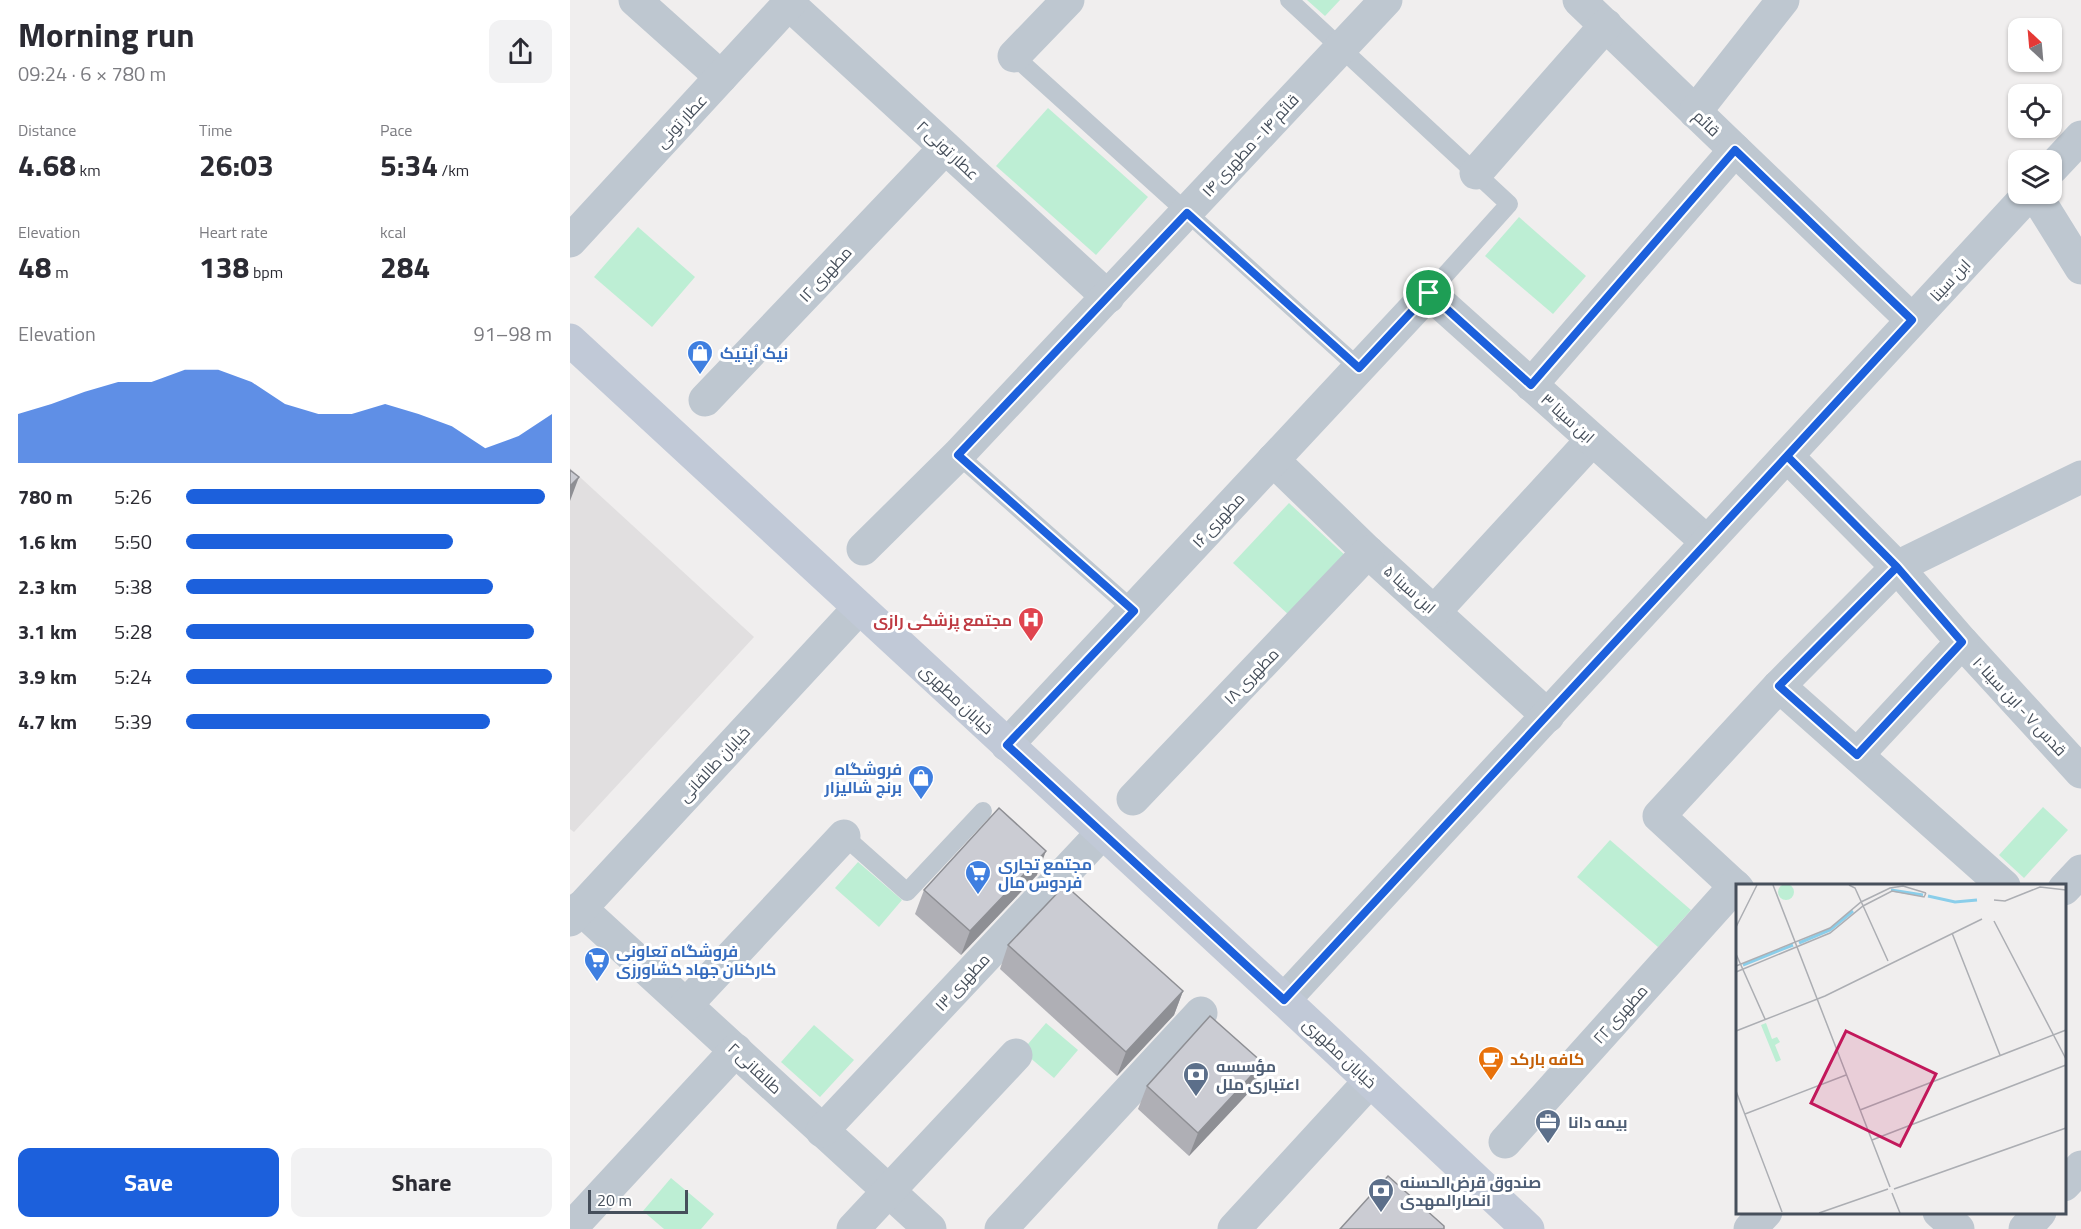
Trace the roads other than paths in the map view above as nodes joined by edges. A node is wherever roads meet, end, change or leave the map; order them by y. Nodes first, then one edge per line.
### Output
1 (635, 0) edge
2 (1068, 0) edge
3 (1288, 0) edge
4 (1386, 0) edge
5 (1579, 0) edge
6 (1783, 0) edge
7 (790, 2) edge
8 (1606, 25) junction
9 (1341, 48) junction
10 (1014, 56) joint
11 (721, 77) junction
12 (1695, 112) junction
13 (2081, 137) edge
14 (945, 147) junction
15 (1735, 150) junction
16 (2062, 157) edge
17 (1476, 173) junction
18 (2020, 204) edge
19 (2041, 204) edge
20 (1187, 213) junction
21 (570, 241) edge
22 (2081, 268) edge
23 (1429, 293) junction
24 (1108, 297) junction
25 (1912, 320) junction
26 (570, 340) edge
27 (1359, 368) junction
28 (1531, 385) junction
29 (705, 400) dead end
30 (1593, 440) junction
31 (958, 455) junction
32 (1787, 456) junction
33 (1273, 460) junction
34 (2081, 477) edge
35 (1707, 542) junction
36 (863, 549) dead end
37 (1368, 552) junction
38 (1897, 567) junction
39 (859, 608) junction
40 (1134, 611) junction
41 (1435, 611) junction
42 (1962, 642) junction
43 (1779, 686) junction
44 (1548, 716) junction
45 (1007, 745) junction
46 (1857, 755) junction
47 (2081, 772) edge
48 (1133, 799) dead end
49 (982, 811) dead end
50 (1102, 833) junction
51 (844, 836) joint
52 (2003, 884) edge
53 (1736, 887) edge
54 (575, 914) edge
55 (1284, 1000) junction
56 (686, 1005) junction
57 (1202, 1013) dead end
58 (736, 1050) junction
59 (1016, 1055) dead end
60 (1370, 1081) junction
61 (822, 1131) junction
62 (1505, 1142) dead end
63 (2081, 1167) edge
64 (2066, 1183) edge
65 (889, 1191) junction
66 (1764, 1214) edge
67 (1941, 1214) edge
68 (2038, 1214) edge
69 (1513, 1224) edge
70 (570, 1229) edge
71 (853, 1229) edge
72 (930, 1229) edge
73 (1000, 1229) edge
74 (1234, 1229) edge
75 (1750, 1229) edge
76 (1958, 1229) edge
77 (2025, 1229) edge

1 - 11 street
2 - 10 street
3 - 9 lane
4 - 9 street, قائم ۱۴ - مطهری ۱۴
5 - 8 street, قائم
6 - 12 street
7 - 11 street, عطار تونی
7 - 14 street, عطار تونی ۲
8 - 12 street, قائم
8 - 17 street
9 - 17 lane
9 - 20 street, قائم ۱۴ - مطهری ۱۴
10 - 20 lane
11 - 21 street, عطار تونی
12 - 15 street, قائم
13 - 16 street
14 - 24 street, عطار تونی ۲
14 - 29 street, مطهری ۱۲
15 - 25 street, قائم
15 - 28 street
17 - 23 lane
18 - 25 street, ابن سینا
19 - 22 street
20 - 24 street, قائم ۱۴ - مطهری ۱۴
20 - 27 lane
23 - 27 street, مطهری ۱۶
23 - 28 street, ابن سینا ۳
24 - 31 street, قائم ۱۴ - مطهری ۱۴
25 - 32 street, ابن سینا
26 - 39 main road, خیابان مطهری
27 - 33 street, مطهری ۱۶
28 - 30 street, ابن سینا ۳
30 - 35 street, ابن سینا ۳
30 - 41 street
31 - 36 street, قائم ۱۴ - مطهری ۱۴
31 - 40 lane
32 - 35 street, ابن سینا
32 - 38 street, قدس ۷ - ابن سینا ۱۰
33 - 37 street, ابن سینا ۵
33 - 40 street, مطهری ۱۶
34 - 38 street
35 - 44 street, ابن سینا
37 - 41 street, ابن سینا ۵
37 - 48 street, مطهری ۱۸
38 - 42 street, قدس ۷ - ابن سینا ۱۰
38 - 43 street
39 - 45 main road, خیابان مطهری
39 - 54 street, خیابان طالقانی
40 - 45 street, مطهری ۱۶
41 - 44 street, ابن سینا ۵
42 - 46 street
42 - 47 street, قدس ۷ - ابن سینا ۱۰
43 - 46 street
43 - 53 street
44 - 55 street, ابن سینا
45 - 50 main road, خیابان مطهری
46 - 52 street
49 - 51 lane
50 - 55 main road, خیابان مطهری
50 - 61 street, مطهری ۱۳
51 - 56 street
53 - 62 street, مطهری ۲۲
54 - 56 street, طالقانی ۲
55 - 60 main road, خیابان مطهری
56 - 58 street, طالقانی ۲
57 - 73 street
58 - 61 street, طالقانی ۲
58 - 70 street
59 - 65 street
60 - 69 main road, خیابان مطهری
60 - 74 street
61 - 65 street, طالقانی ۲
63 - 64 street
65 - 71 street
65 - 72 street, طالقانی ۲
66 - 75 street
67 - 76 street
68 - 77 street

